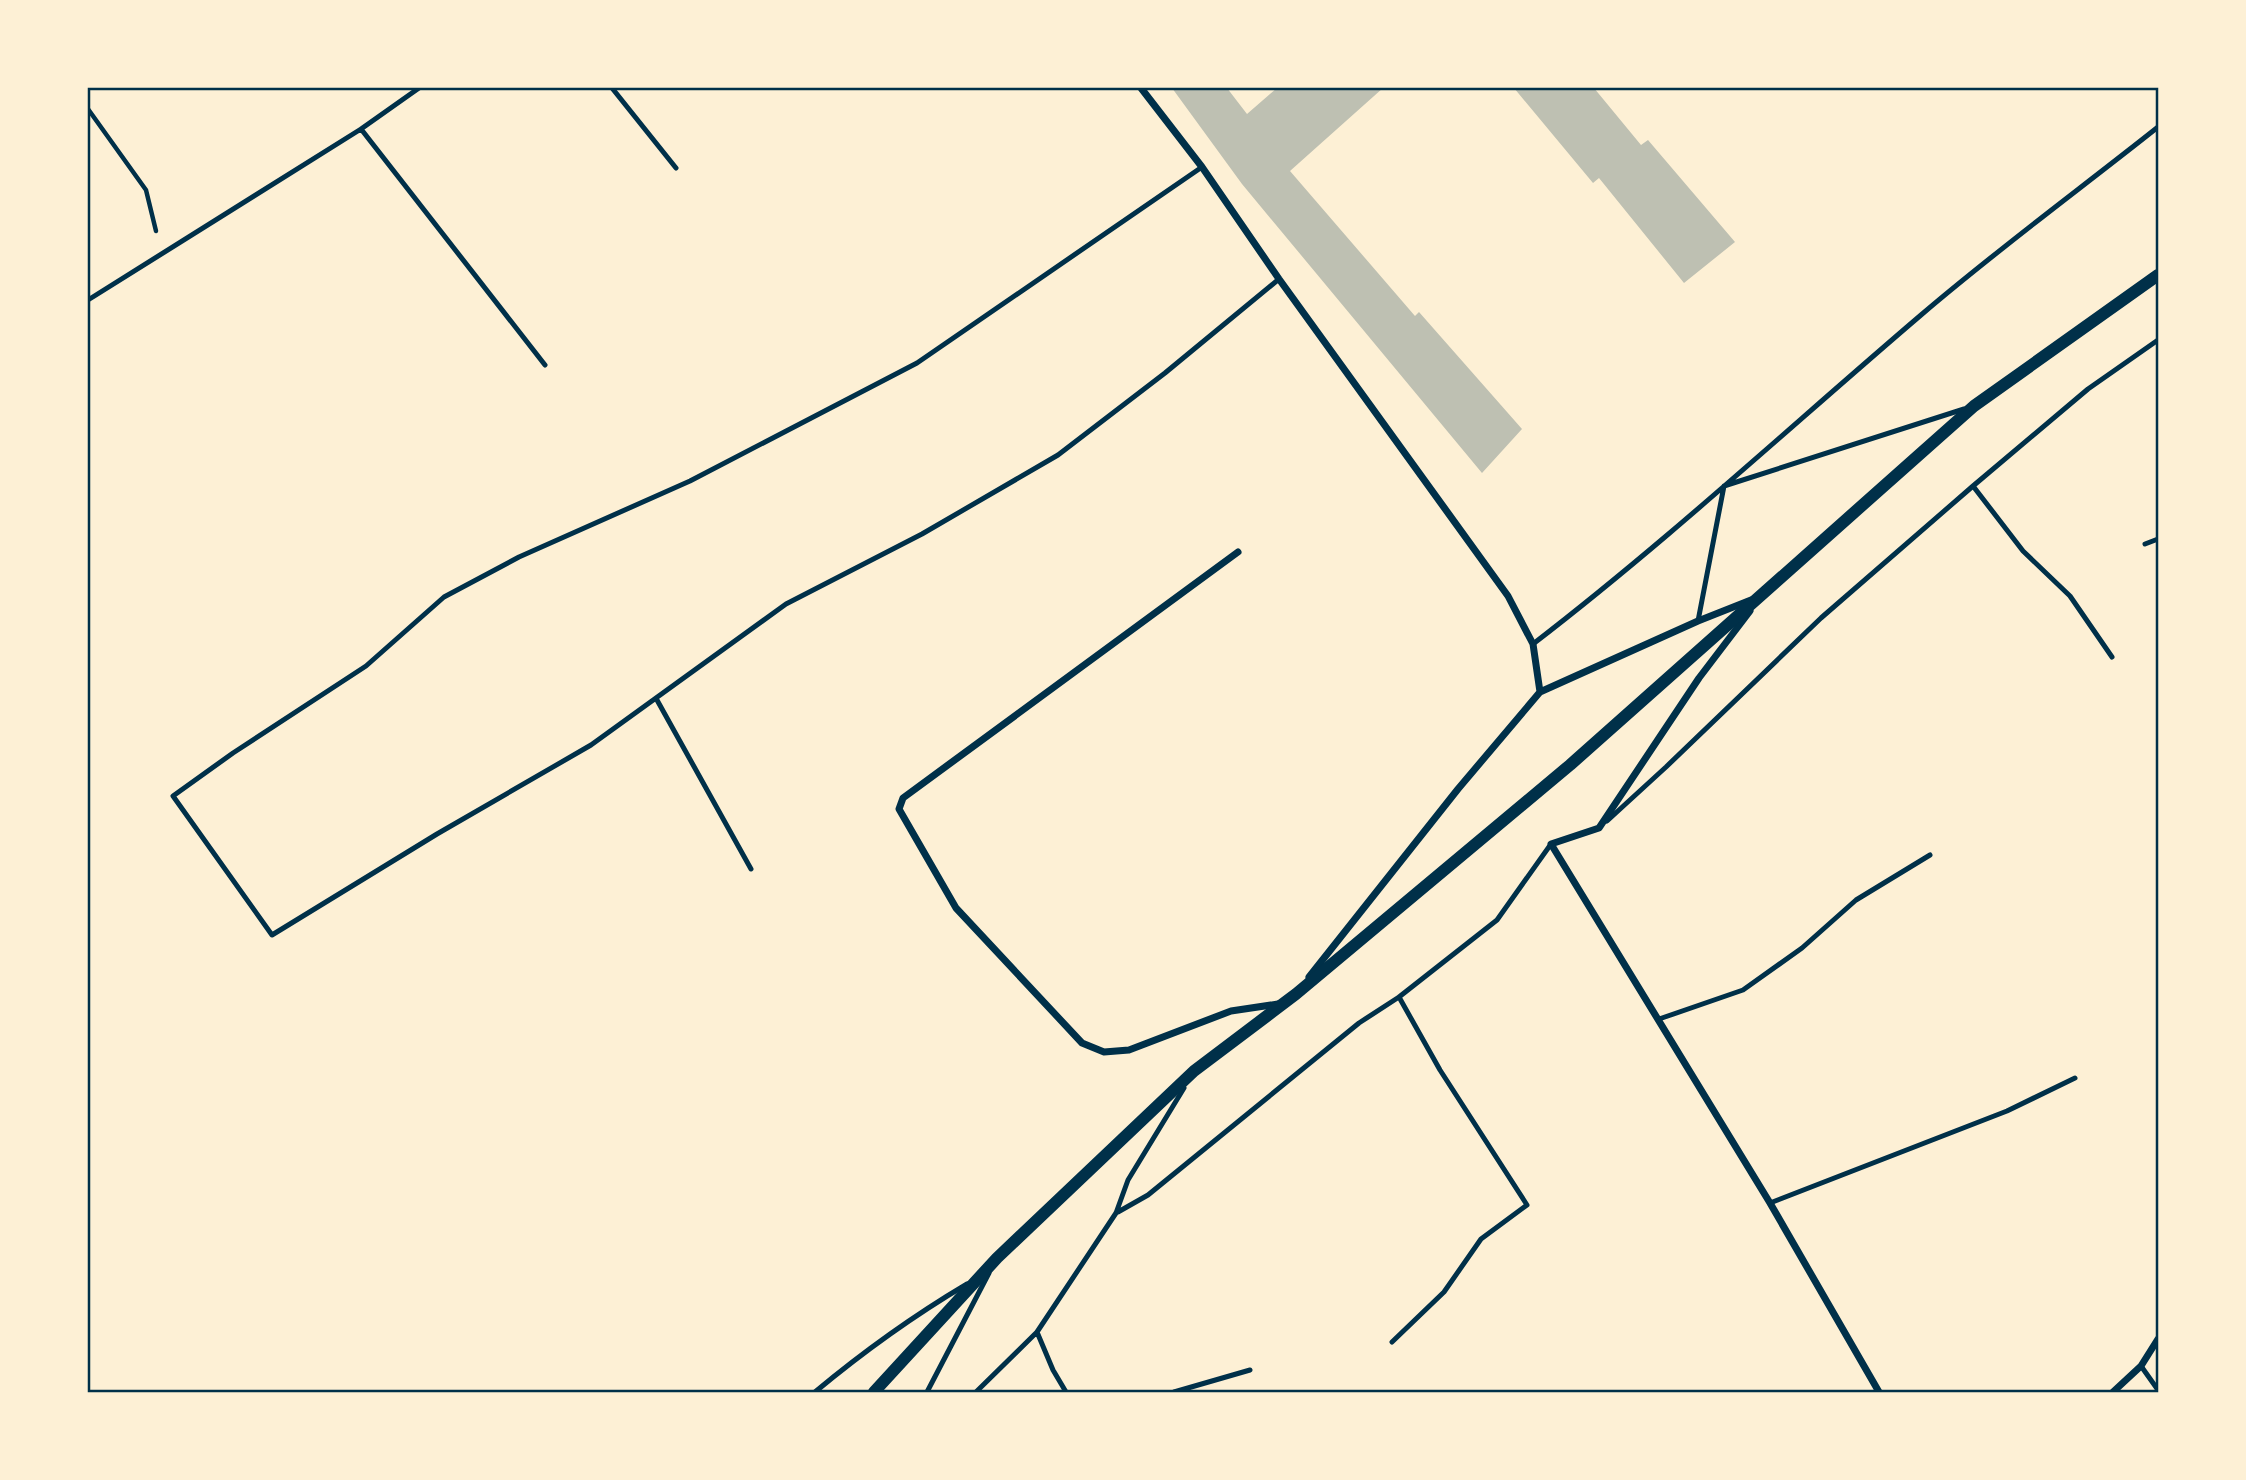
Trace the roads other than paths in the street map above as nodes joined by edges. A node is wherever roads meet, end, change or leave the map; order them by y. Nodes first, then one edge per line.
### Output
1 (418, 88) edge
2 (612, 88) edge
3 (1141, 88) edge
4 (2158, 127) edge
5 (361, 129) junction
6 (1202, 167) junction
7 (676, 168) dead end
8 (2158, 275) edge
9 (1279, 279) junction
10 (88, 300) edge
11 (2158, 340) edge
12 (545, 365) dead end
13 (1974, 406) junction
14 (1724, 486) junction
15 (1973, 486) junction
16 (2158, 539) edge
17 (2145, 544) dead end
18 (1238, 552) dead end
19 (1761, 596) junction
20 (1698, 621) junction
21 (1533, 644) junction
22 (2112, 657) dead end
23 (1540, 692) junction
24 (657, 700) junction
25 (1599, 828) junction
26 (1551, 844) junction
27 (1930, 855) dead end
28 (751, 869) dead end
29 (1296, 994) junction
30 (1399, 998) junction
31 (1282, 1003) junction
32 (1659, 1019) junction
33 (1194, 1071) junction
34 (2075, 1078) dead end
35 (1770, 1203) junction
36 (1116, 1213) junction
37 (997, 1258) junction
38 (979, 1277) junction
39 (1037, 1332) junction
40 (2158, 1339) edge
41 (1392, 1342) dead end
42 (2141, 1366) junction
43 (1250, 1370) dead end
44 (2158, 1390) edge
45 (815, 1392) edge
46 (874, 1392) edge
47 (927, 1392) edge
48 (976, 1392) edge
49 (1066, 1392) edge
50 (1174, 1392) edge
51 (1879, 1392) edge
52 (2113, 1392) edge

1 - 5 lane
2 - 7 lane
3 - 6 street
4 - 14 lane
5 - 10 lane
5 - 12 lane
6 - 9 street
6 - 24 lane
8 - 13 street
9 - 21 street
9 - 24 lane
11 - 15 lane
13 - 14 lane
13 - 19 street
14 - 20 lane
14 - 21 lane
15 - 22 lane
15 - 25 lane
16 - 17 lane
18 - 31 street
19 - 20 street
19 - 25 street
19 - 29 street
20 - 23 street
21 - 23 street
23 - 29 street
24 - 28 lane
25 - 26 street
26 - 30 lane
26 - 32 street
27 - 32 lane
29 - 31 street
30 - 36 lane
30 - 41 lane
31 - 33 street
32 - 35 street
33 - 36 lane
33 - 37 street
34 - 35 lane
35 - 51 street
36 - 39 lane
37 - 38 street
37 - 47 lane
38 - 45 lane
38 - 46 street
39 - 48 lane
39 - 49 lane
40 - 42 street
42 - 44 lane
42 - 52 street
43 - 50 lane

